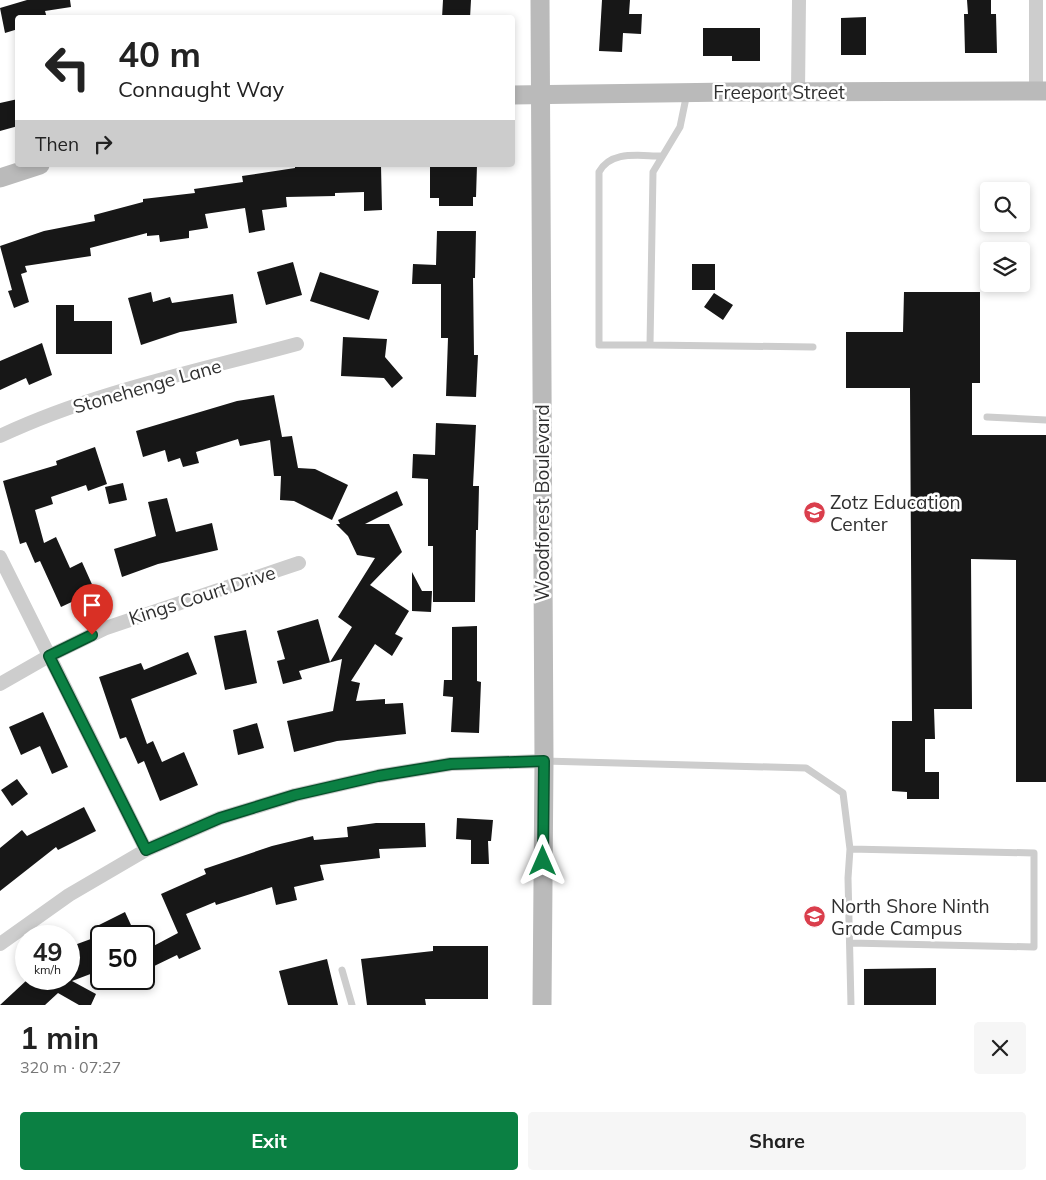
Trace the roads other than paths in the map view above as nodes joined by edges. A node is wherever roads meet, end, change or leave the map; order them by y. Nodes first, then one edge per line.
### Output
1 (540, 0) edge
2 (799, 0) edge
3 (1036, 0) edge
4 (1041, 91) edge
5 (798, 92) junction
6 (687, 93) junction
7 (515, 95) edge
8 (541, 96) junction
9 (661, 156) junction
10 (34, 167) edge
11 (0, 178) edge
12 (296, 344) dead end
13 (650, 346) junction
14 (813, 347) dead end
15 (987, 417) dead end
16 (1046, 420) edge
17 (0, 436) edge
18 (0, 557) edge
19 (299, 563) dead end
20 (49, 656) junction
21 (0, 684) edge
22 (544, 761) junction
23 (850, 849) junction
24 (146, 850) junction
25 (850, 943) junction
26 (0, 944) edge
27 (342, 970) dead end
28 (352, 1005) edge
29 (542, 1005) edge
30 (851, 1005) edge

1 - 8 main road, Woodforest Boulevard
2 - 5 street
3 - 4 street
4 - 5 main road, Freeport Street
5 - 6 main road, Freeport Street
6 - 8 main road, Freeport Street
6 - 9 lane
7 - 8 main road, Freeport Street
8 - 22 main road, Woodforest Boulevard
9 - 13 lane
9 - 13 lane
10 - 11 main road
12 - 17 street, Stonehenge Lane
13 - 14 lane
15 - 16 lane
18 - 20 street
19 - 20 street, Kings Court Drive
20 - 21 street, Kings Court Drive
20 - 24 street
22 - 23 lane
22 - 24 street
22 - 29 main road, Woodforest Boulevard
23 - 25 lane
23 - 25 lane
24 - 26 street
25 - 30 lane
27 - 28 lane

